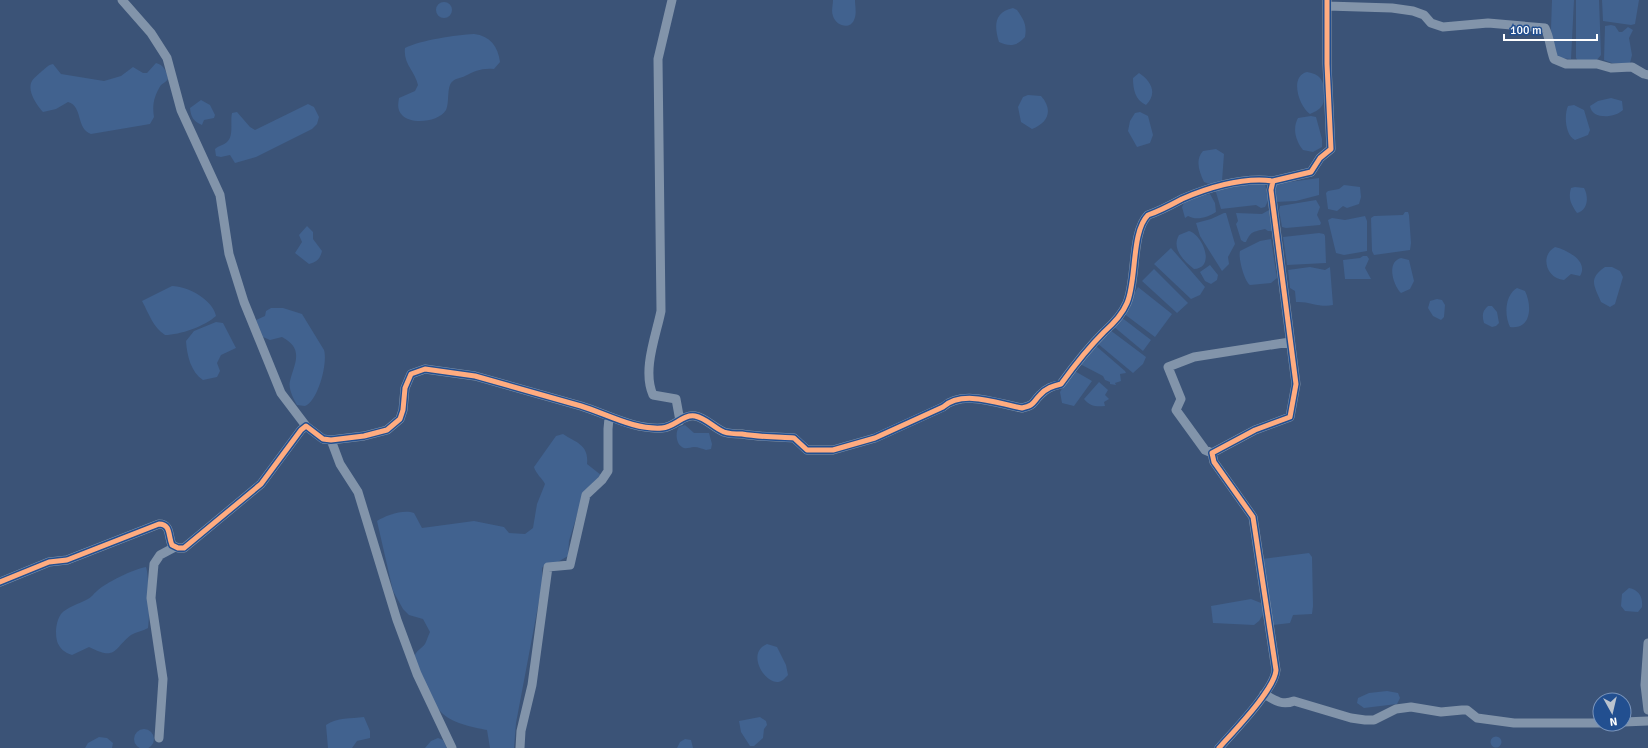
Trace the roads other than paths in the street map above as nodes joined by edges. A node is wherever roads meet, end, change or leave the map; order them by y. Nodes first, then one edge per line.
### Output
1 (122, 0) edge
2 (672, 0) edge
3 (1327, 3) edge
4 (1648, 75) edge
5 (1273, 181) junction
6 (1290, 342) junction
7 (609, 418) junction
8 (680, 421) junction
9 (306, 426) junction
10 (331, 440) junction
11 (1212, 453) junction
12 (175, 547) junction
13 (0, 582) edge
14 (1648, 643) edge
15 (1264, 694) junction
16 (1648, 710) edge
17 (1648, 721) edge
18 (1632, 722) edge
19 (1592, 723) edge
20 (159, 738) dead end
21 (452, 748) edge
22 (520, 748) edge
23 (1219, 748) edge

1 - 9 street
2 - 8 street
3 - 4 street
3 - 5 street
5 - 6 street
5 - 8 street
6 - 11 street
6 - 11 street
7 - 8 street
7 - 10 street
7 - 22 street
9 - 10 street
9 - 12 street
10 - 21 street
11 - 15 street
12 - 13 street
12 - 20 street
14 - 16 street
15 - 19 street
15 - 23 street
17 - 18 street

